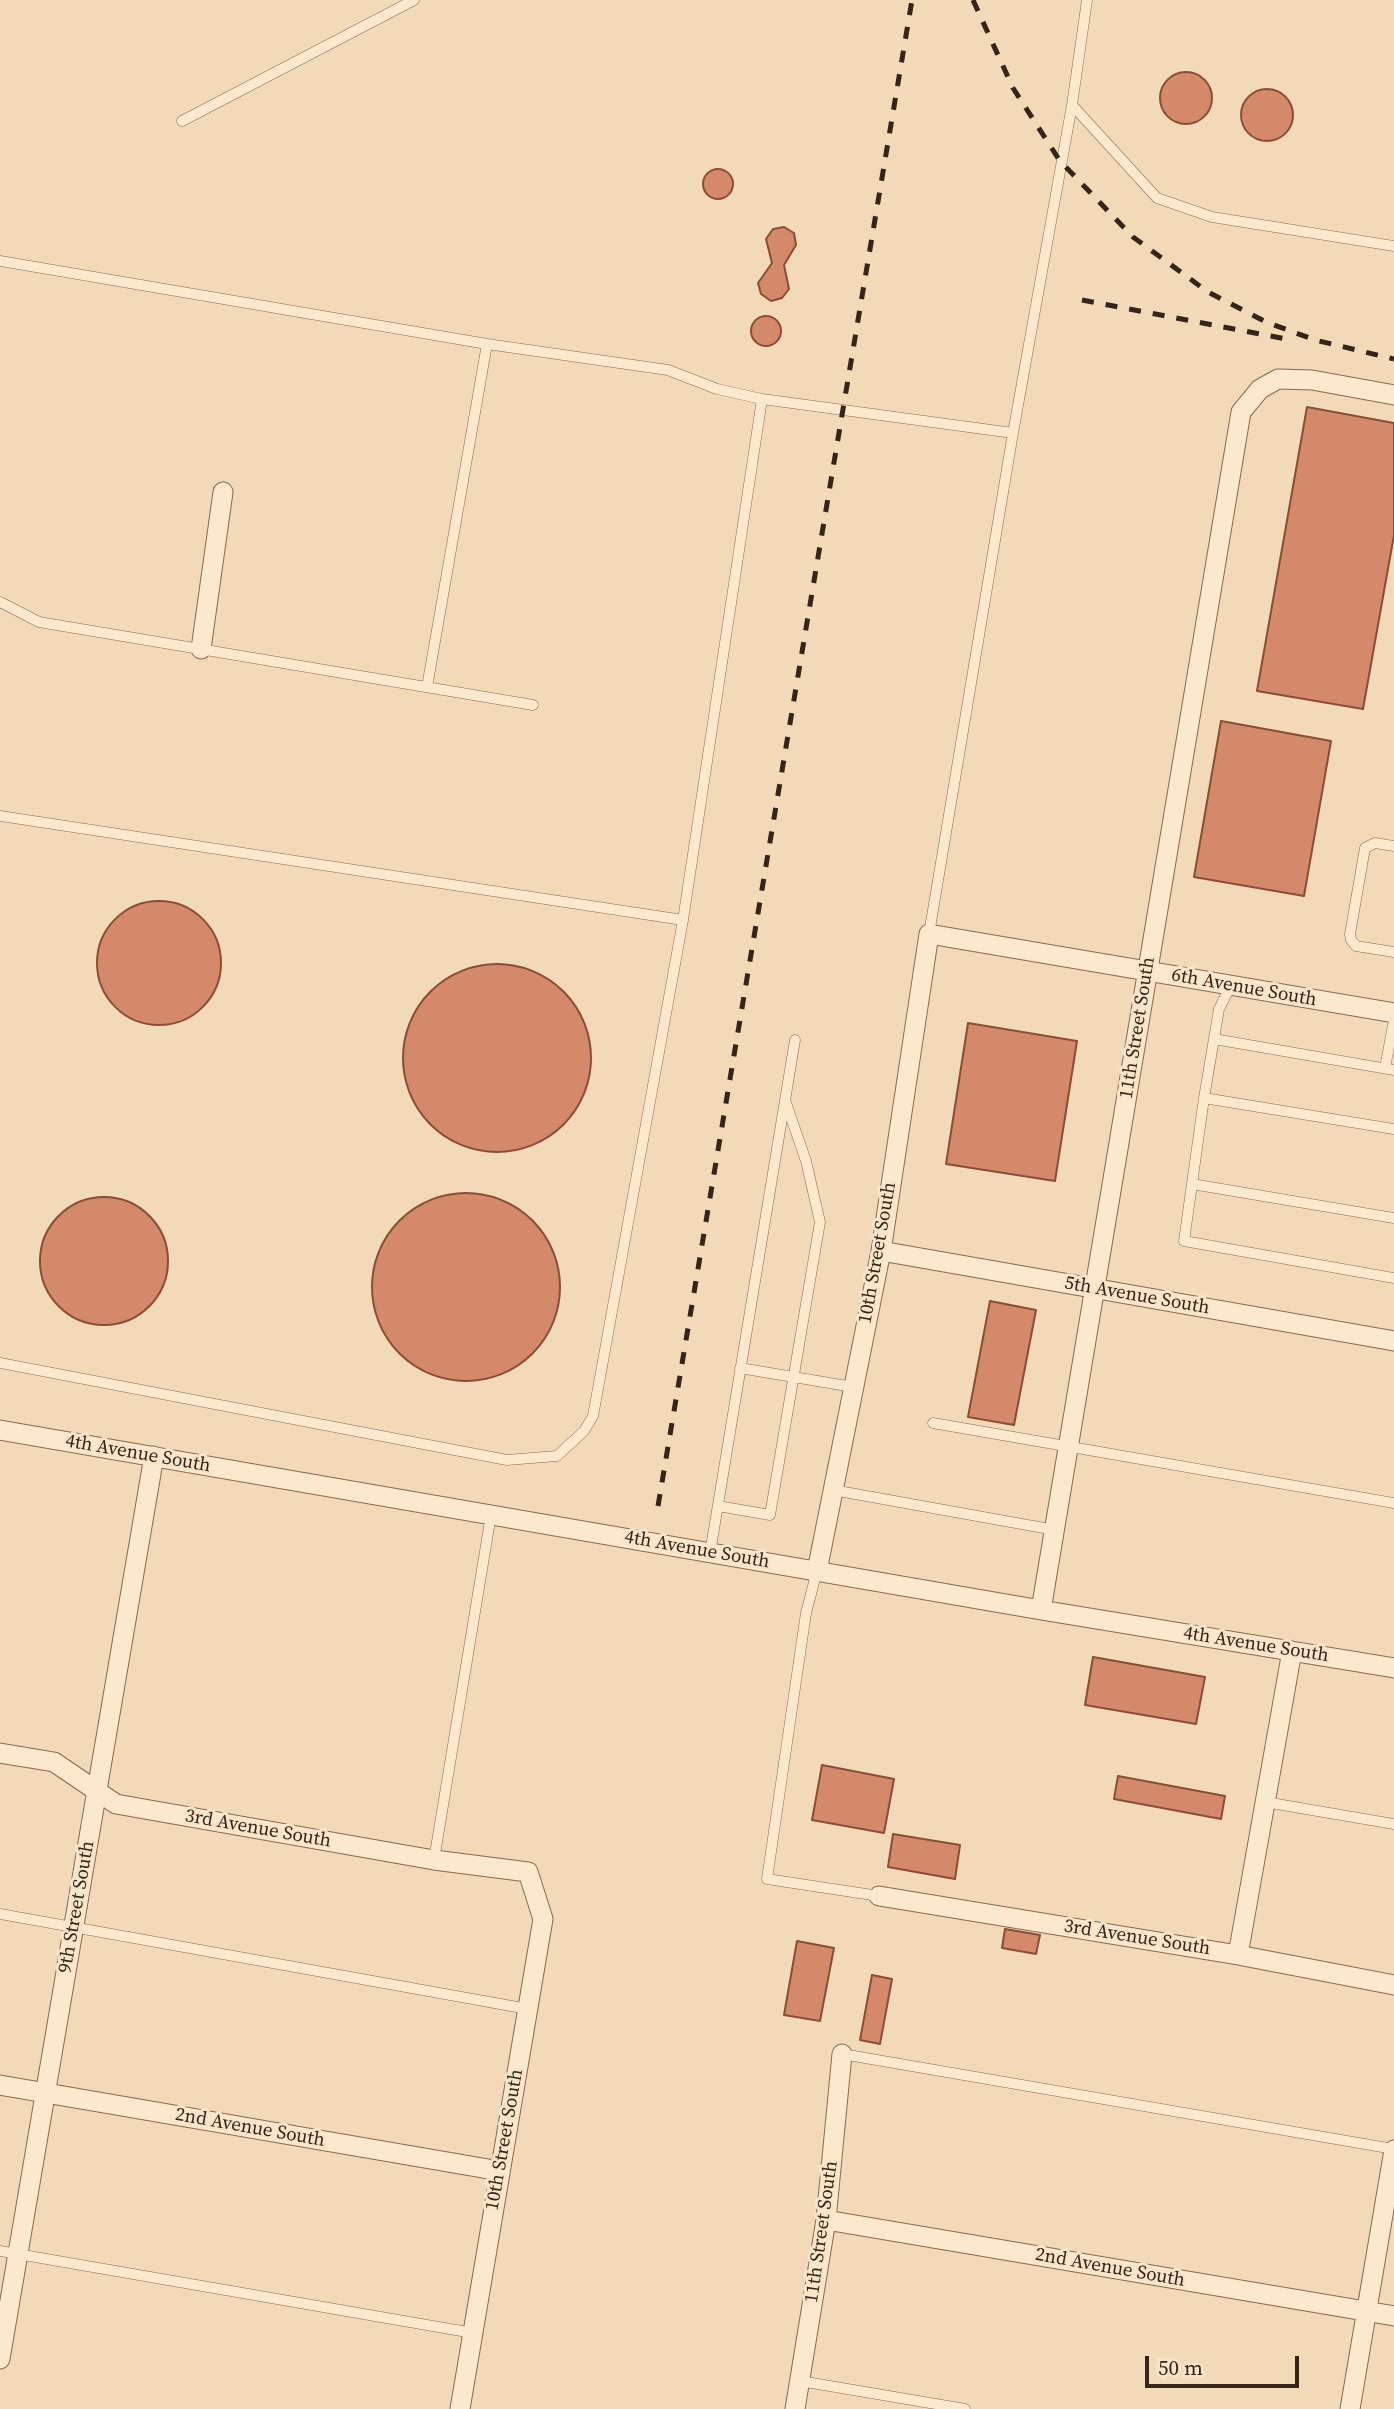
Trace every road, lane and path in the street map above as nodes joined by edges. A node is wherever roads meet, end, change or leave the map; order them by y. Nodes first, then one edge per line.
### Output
1 (414, 0) edge
2 (1087, 0) edge
3 (1072, 105) junction
4 (182, 121) dead end
5 (1394, 246) edge
6 (0, 261) edge
7 (488, 344) junction
8 (1394, 395) edge
9 (762, 399) junction
10 (1013, 433) junction
11 (223, 492) dead end
12 (0, 602) edge
13 (201, 649) junction
14 (428, 687) junction
15 (533, 705) dead end
16 (0, 816) edge
17 (1394, 846) edge
18 (683, 920) junction
19 (929, 934) junction
20 (1394, 952) edge
21 (1147, 971) junction
22 (1231, 985) junction
23 (1394, 1013) edge
24 (1394, 1020) edge
25 (1214, 1039) junction
26 (795, 1040) dead end
27 (1389, 1069) edge
28 (1204, 1098) junction
29 (785, 1099) junction
30 (1394, 1129) edge
31 (1192, 1184) junction
32 (1394, 1218) edge
33 (881, 1251) junction
34 (1394, 1278) edge
35 (1095, 1289) junction
36 (1394, 1341) edge
37 (0, 1363) edge
38 (740, 1368) junction
39 (793, 1377) junction
40 (853, 1387) junction
41 (933, 1423) dead end
42 (0, 1430) edge
43 (1068, 1447) junction
44 (154, 1456) junction
45 (833, 1490) junction
46 (1394, 1503) edge
47 (718, 1506) junction
48 (491, 1515) junction
49 (1055, 1530) junction
50 (710, 1553) junction
51 (817, 1571) junction
52 (1041, 1610) junction
53 (1292, 1651) junction
54 (1394, 1668) edge
55 (0, 1752) edge
56 (97, 1791) junction
57 (1265, 1802) junction
58 (1394, 1824) edge
59 (434, 1860) junction
60 (528, 1872) joint
61 (879, 1896) joint
62 (0, 1914) edge
63 (74, 1927) junction
64 (1238, 1955) junction
65 (1394, 1985) edge
66 (528, 2009) junction
67 (842, 2054) joint
68 (0, 2085) edge
69 (45, 2093) junction
70 (1394, 2150) edge
71 (500, 2171) junction
72 (826, 2220) junction
73 (9, 2253) edge
74 (1367, 2312) junction
75 (1394, 2316) edge
76 (473, 2333) junction
77 (0, 2359) edge
78 (800, 2381) junction
79 (460, 2409) edge
80 (795, 2409) edge
81 (965, 2409) edge
82 (1350, 2409) edge

1 - 4 lane
2 - 3 lane
3 - 5 lane
3 - 10 lane
6 - 7 lane
7 - 9 lane
7 - 14 lane
8 - 21 street, 11th Street South
9 - 10 lane
9 - 18 lane
10 - 19 lane
11 - 13 street
12 - 13 lane
13 - 14 lane
14 - 15 lane
16 - 18 lane
17 - 20 lane
18 - 37 lane
19 - 21 street, 6th Avenue South
19 - 33 street, 10th Street South
21 - 22 street, 6th Avenue South
21 - 35 street, 11th Street South
22 - 23 street, 6th Avenue South
22 - 25 lane
24 - 27 lane
25 - 27 lane
25 - 28 lane
26 - 29 lane
28 - 30 lane
28 - 31 lane
29 - 38 lane
29 - 39 lane
31 - 32 lane
31 - 34 lane
33 - 35 street, 5th Avenue South
33 - 40 street, 10th Street South
35 - 36 street, 5th Avenue South
35 - 43 street, 11th Street South
38 - 39 lane
38 - 47 lane
39 - 40 lane
39 - 47 lane
40 - 45 street, 10th Street South
41 - 43 lane
42 - 44 street, 4th Avenue South
43 - 46 lane
43 - 49 street, 11th Street South
44 - 48 street, 4th Avenue South
44 - 56 street, 9th Street South
45 - 49 lane
45 - 51 street, 10th Street South
47 - 50 lane
48 - 50 street, 4th Avenue South
48 - 59 lane
49 - 52 street, 11th Street South
50 - 51 street, 4th Avenue South
51 - 52 street, 4th Avenue South
51 - 61 lane
52 - 53 street, 4th Avenue South
53 - 54 street, 4th Avenue South
53 - 57 street
55 - 56 street, 3rd Avenue South
56 - 59 street, 3rd Avenue South
56 - 63 street, 9th Street South
57 - 58 lane
57 - 64 street
59 - 60 street, 3rd Avenue South
60 - 66 street, 10th Street South
61 - 64 street, 3rd Avenue South
62 - 63 lane
63 - 66 lane
63 - 69 street, 9th Street South
64 - 65 street, 3rd Avenue South
66 - 71 street, 10th Street South
67 - 70 lane
67 - 72 street, 11th Street South
68 - 69 street, 2nd Avenue South
69 - 71 street, 2nd Avenue South
69 - 73 street, 9th Street South
70 - 74 street
71 - 76 street, 10th Street South
72 - 74 street, 2nd Avenue South
72 - 78 street, 11th Street South
73 - 76 lane
73 - 77 street, 9th Street South
74 - 75 street, 2nd Avenue South
74 - 82 street
76 - 79 street, 10th Street South
78 - 80 street, 11th Street South
78 - 81 lane

